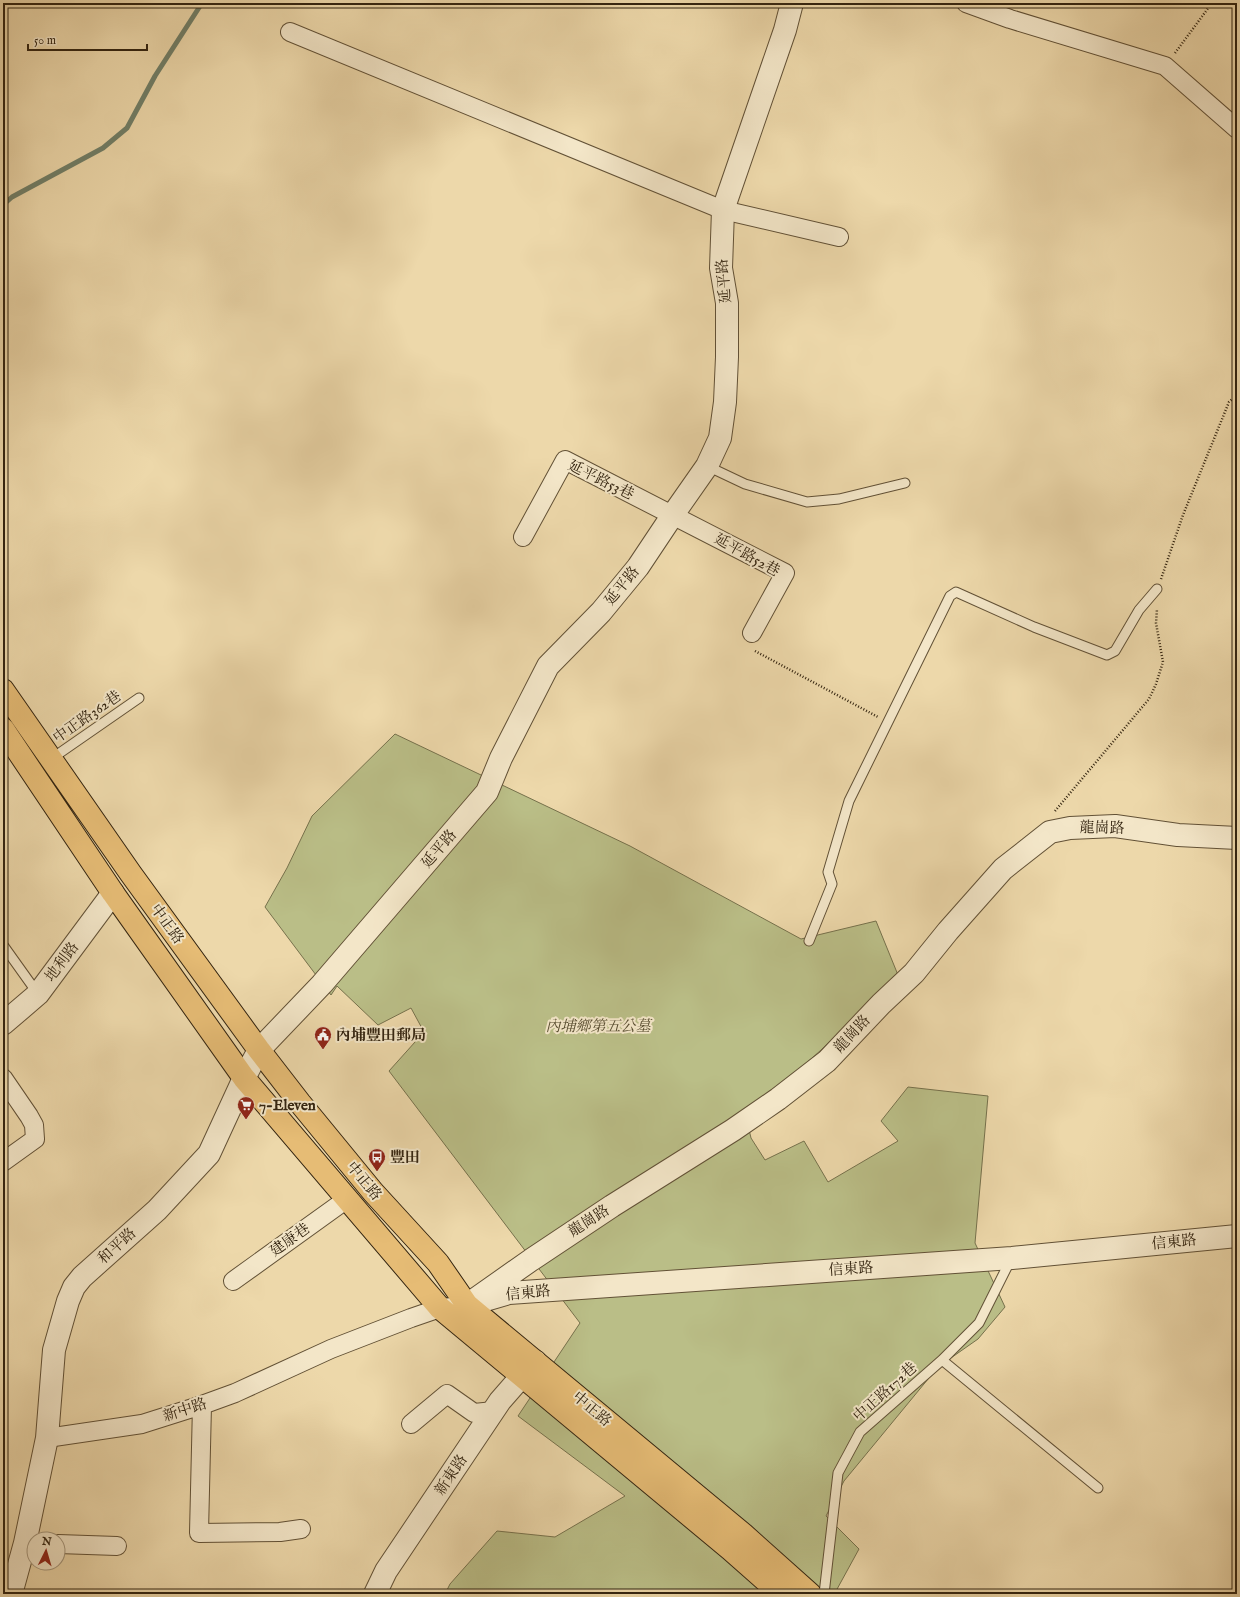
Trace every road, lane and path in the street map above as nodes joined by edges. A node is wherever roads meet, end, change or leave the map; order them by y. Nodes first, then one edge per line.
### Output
1 (792, 3) edge
2 (966, 3) edge
3 (1212, 3) edge
4 (290, 32) dead end
5 (1165, 66) junction
6 (1237, 129) edge
7 (723, 210) junction
8 (840, 237) dead end
9 (1237, 396) edge
10 (708, 466) junction
11 (905, 483) dead end
12 (672, 516) junction
13 (523, 537) dead end
14 (1157, 589) junction
15 (752, 634) dead end
16 (755, 651) dead end
17 (3, 690) edge
18 (139, 698) dead end
19 (888, 722) junction
20 (3, 729) edge
21 (51, 758) junction
22 (1050, 832) junction
23 (1237, 838) edge
24 (113, 892) junction
25 (809, 941) dead end
26 (3, 945) edge
27 (38, 994) junction
28 (3, 1024) edge
29 (259, 1050) junction
30 (3, 1078) edge
31 (244, 1078) junction
32 (3, 1162) edge
33 (347, 1199) junction
34 (1237, 1236) edge
35 (1012, 1258) junction
36 (233, 1281) dead end
37 (467, 1305) junction
38 (440, 1308) junction
39 (942, 1360) junction
40 (528, 1369) junction
41 (202, 1405) junction
42 (494, 1411) junction
43 (411, 1424) dead end
44 (47, 1438) junction
45 (1098, 1488) dead end
46 (301, 1529) dead end
47 (31, 1531) edge
48 (66, 1544) edge
49 (117, 1546) dead end
50 (26, 1552) edge
51 (11, 1594) edge
52 (375, 1594) edge
53 (781, 1594) edge
54 (810, 1594) edge
55 (824, 1594) edge

1 - 7 street, 延平路
2 - 5 street
3 - 5 path
4 - 7 street
5 - 6 street
7 - 8 street
7 - 10 street, 延平路
9 - 14 path
10 - 11 lane
10 - 12 street, 延平路
12 - 13 street, 延平路53巷
12 - 15 street, 延平路52巷
12 - 29 street, 延平路
14 - 19 lane
14 - 22 path
16 - 19 path
17 - 21 main road, 中正路
18 - 21 lane, 中正路362巷
19 - 25 lane
20 - 24 main road, 中正路
21 - 29 main road, 中正路
22 - 23 street, 龍崗路
22 - 37 street, 龍崗路
24 - 27 street, 地利路
24 - 31 main road, 中正路
26 - 27 lane
27 - 28 street, 地利路
29 - 31 street, 延平路
29 - 37 main road, 中正路
30 - 32 street
31 - 33 main road, 中正路
31 - 44 street, 和平路
33 - 36 street, 建康巷
33 - 38 main road, 中正路
34 - 35 street, 信東路
35 - 37 street, 信東路
35 - 39 lane, 中正路172巷
37 - 38 street, 新中路
37 - 40 main road, 中正路
38 - 40 main road, 中正路
38 - 41 street, 新中路
39 - 45 lane
39 - 55 lane, 中正路172巷
40 - 42 street, 新東路
40 - 53 main road, 中正路
40 - 54 main road, 中正路
41 - 44 street, 新中路
41 - 46 street
42 - 43 street
42 - 52 street, 新東路
44 - 47 street
48 - 49 street
50 - 51 street

